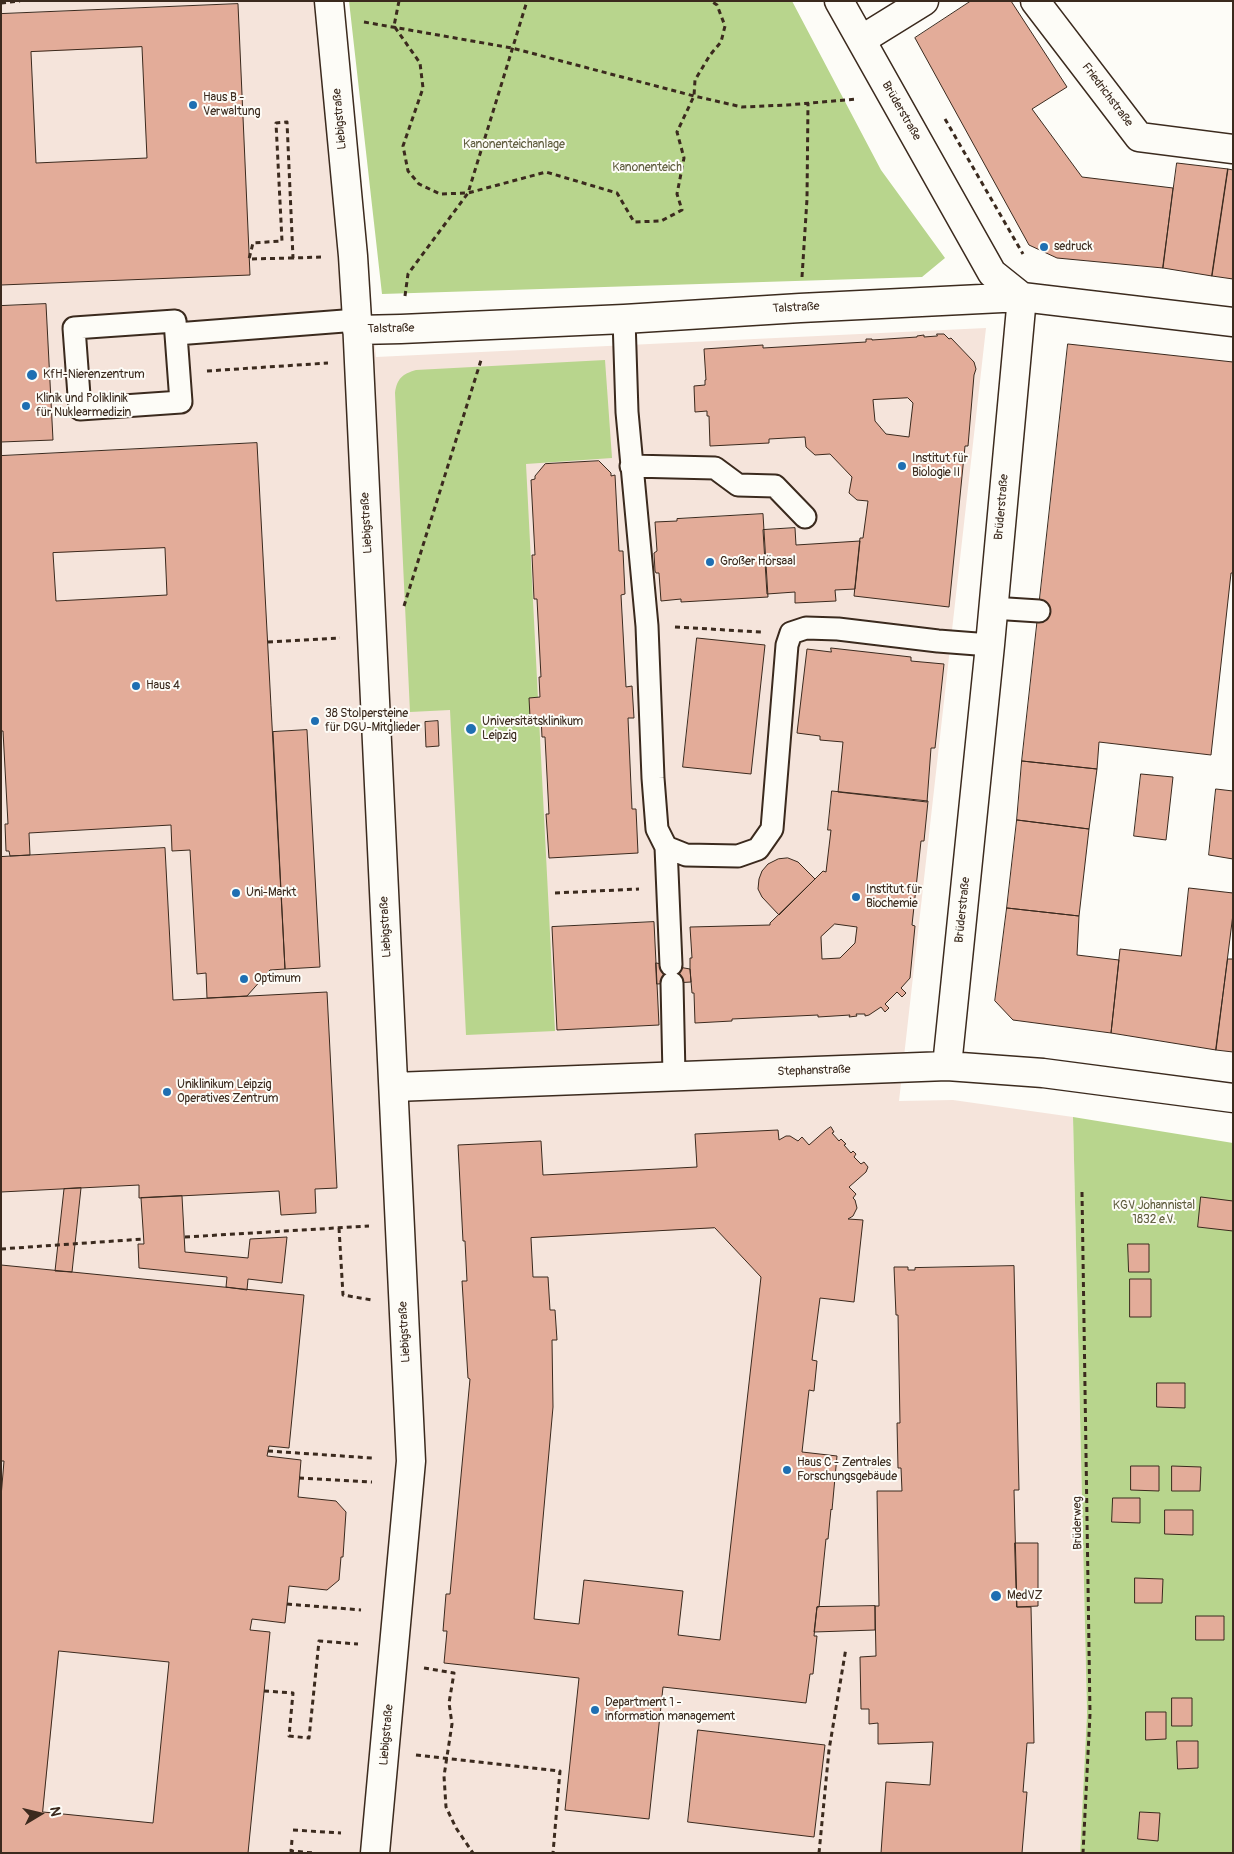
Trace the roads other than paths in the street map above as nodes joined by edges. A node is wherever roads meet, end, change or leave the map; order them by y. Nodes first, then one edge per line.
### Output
1 (839, 1) edge
2 (924, 1) edge
3 (1035, 1) edge
4 (330, 10) edge
5 (860, 40) junction
6 (1233, 149) edge
7 (1022, 297) junction
8 (624, 319) junction
9 (1233, 322) edge
10 (357, 325) junction
11 (176, 334) junction
12 (631, 466) junction
13 (805, 517) dead end
14 (992, 608) junction
15 (1039, 611) dead end
16 (990, 645) junction
17 (666, 847) junction
18 (947, 1066) junction
19 (674, 1076) junction
20 (394, 1088) junction
21 (1233, 1098) edge
22 (375, 1853) edge

1 - 5 street, Brüderstraße
2 - 5 street
3 - 6 street, Friedrichstraße
4 - 10 street, Liebigstraße
5 - 7 street, Brüderstraße
7 - 8 street, Talstraße
7 - 9 street, Talstraße
7 - 14 street, Brüderstraße
8 - 10 street, Talstraße
8 - 12 lane
10 - 11 lane
10 - 20 street, Liebigstraße
11 - 11 lane
12 - 13 lane
12 - 17 lane
14 - 15 lane
14 - 16 street, Brüderstraße
16 - 17 lane
16 - 18 street, Brüderstraße
17 - 19 lane
18 - 19 street, Stephanstraße
18 - 21 street, Stephanstraße
19 - 20 street, Stephanstraße
20 - 22 street, Liebigstraße

